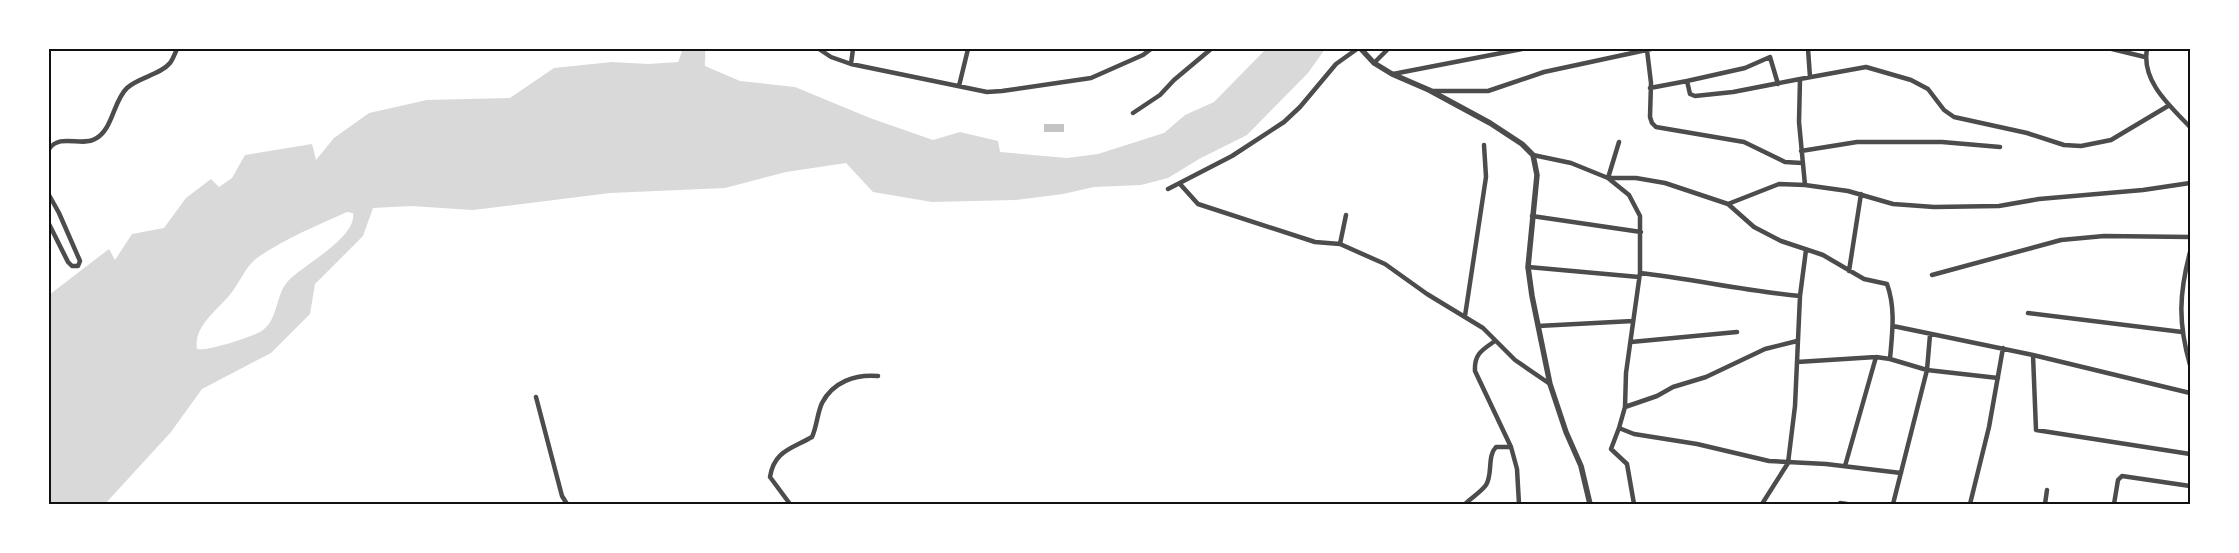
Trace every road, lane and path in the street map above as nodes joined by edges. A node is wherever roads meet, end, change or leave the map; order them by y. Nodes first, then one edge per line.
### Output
1 (177, 49) edge
2 (819, 49) edge
3 (853, 49) edge
4 (968, 49) edge
5 (1151, 49) edge
6 (1211, 49) edge
7 (1357, 49) edge
8 (1361, 49) edge
9 (1388, 49) edge
10 (1522, 49) edge
11 (1649, 49) edge
12 (1808, 49) edge
13 (2112, 49) edge
14 (2147, 49) edge
15 (2145, 57) junction
16 (1374, 63) junction
17 (851, 64) junction
18 (1392, 74) junction
19 (1810, 77) junction
20 (1800, 79) junction
21 (1687, 80) junction
22 (1778, 84) junction
23 (959, 86) junction
24 (1650, 88) junction
25 (1429, 90) junction
26 (2168, 106) junction
27 (1133, 113) dead end
28 (2190, 127) edge
29 (1619, 142) dead end
30 (1484, 146) dead end
31 (2000, 147) dead end
32 (49, 149) edge
33 (1801, 151) junction
34 (1534, 155) junction
35 (1802, 163) junction
36 (1608, 178) junction
37 (2190, 183) edge
38 (1180, 184) junction
39 (1804, 185) junction
40 (1168, 189) dead end
41 (1861, 194) junction
42 (49, 195) edge
43 (1728, 204) junction
44 (1346, 215) dead end
45 (1532, 216) junction
46 (49, 224) edge
47 (1641, 232) junction
48 (2190, 237) edge
49 (1340, 244) junction
50 (1806, 250) junction
51 (2190, 252) edge
52 (1528, 267) junction
53 (1849, 271) junction
54 (1639, 275) junction
55 (1932, 275) dead end
56 (2183, 277) junction
57 (2190, 277) edge
58 (1800, 296) junction
59 (2028, 314) dead end
60 (1465, 316) junction
61 (1634, 321) junction
62 (1538, 326) junction
63 (1893, 326) junction
64 (1737, 332) dead end
65 (2182, 332) junction
66 (1930, 334) junction
67 (1797, 341) junction
68 (1495, 342) junction
69 (1631, 342) junction
70 (2003, 348) junction
71 (2188, 350) edge
72 (2033, 355) junction
73 (1876, 357) junction
74 (1890, 359) junction
75 (1796, 362) junction
76 (2190, 365) edge
77 (1927, 370) junction
78 (878, 376) dead end
79 (1998, 378) junction
80 (1550, 384) junction
81 (2190, 393) edge
82 (536, 397) dead end
83 (1626, 407) junction
84 (1619, 428) junction
85 (1511, 447) junction
86 (2190, 454) edge
87 (1788, 463) junction
88 (1845, 466) junction
89 (1900, 473) junction
90 (2190, 486) edge
91 (2047, 490) dead end
92 (1840, 503) dead end
93 (567, 504) edge
94 (790, 504) edge
95 (1465, 504) edge
96 (1519, 504) edge
97 (1590, 504) edge
98 (1634, 504) edge
99 (1762, 504) edge
100 (1847, 504) edge
101 (1893, 504) edge
102 (1970, 504) edge
103 (2045, 504) edge
104 (2114, 504) edge

1 - 32 street
2 - 17 street
3 - 17 street
4 - 23 street
5 - 23 street
6 - 27 street
7 - 38 street
8 - 16 street
9 - 16 street
10 - 18 street
11 - 24 street
11 - 25 street
12 - 19 street
13 - 15 street
14 - 15 street
15 - 26 street
16 - 18 street
17 - 23 street
18 - 25 street
19 - 20 street
19 - 26 street
20 - 22 street
20 - 33 street
21 - 22 street
21 - 22 street
21 - 24 street
24 - 35 street
25 - 34 street
26 - 28 street
29 - 36 street
30 - 60 street
31 - 33 street
33 - 35 street
34 - 36 street
34 - 45 street
35 - 39 street
36 - 43 street
36 - 47 street
37 - 41 street
38 - 40 street
38 - 49 street
39 - 41 street
39 - 43 street
41 - 53 street
42 - 46 street
43 - 50 street
44 - 49 street
45 - 47 street
45 - 52 street
47 - 54 street
48 - 55 street
49 - 60 street
50 - 53 street
50 - 58 street
51 - 56 street
52 - 54 street
52 - 62 street
53 - 63 street
54 - 58 street
54 - 61 street
56 - 57 street
56 - 65 street
58 - 67 street
59 - 65 street
60 - 68 street
61 - 62 street
61 - 69 street
62 - 80 street
63 - 66 street
63 - 74 street
64 - 69 street
65 - 71 street
66 - 70 street
66 - 77 street
67 - 75 street
67 - 83 street
68 - 80 street
68 - 85 street
69 - 83 street
70 - 72 street
70 - 79 street
71 - 76 street
72 - 81 street
72 - 86 street
73 - 74 street
73 - 75 street
73 - 88 street
74 - 77 street
75 - 87 street
77 - 79 street
77 - 89 street
78 - 94 street
79 - 102 street
80 - 97 street
82 - 93 street
83 - 84 street
84 - 87 street
84 - 98 street
85 - 95 street
85 - 96 street
87 - 88 street
87 - 99 street
88 - 89 street
89 - 101 street
90 - 104 street
91 - 103 street
92 - 100 street

